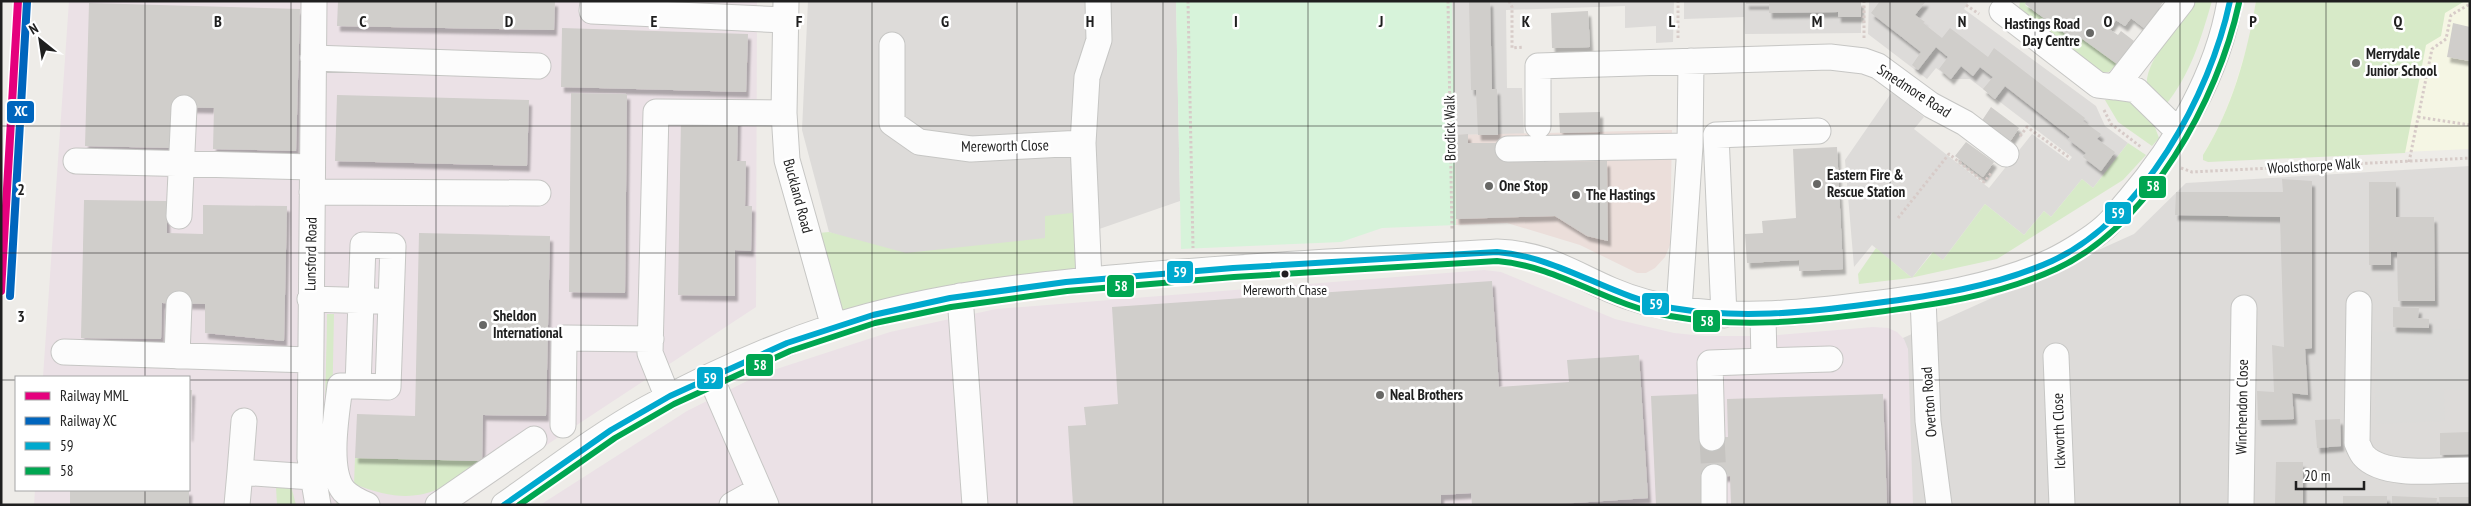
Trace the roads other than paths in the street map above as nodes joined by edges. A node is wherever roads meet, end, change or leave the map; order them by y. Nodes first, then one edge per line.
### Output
1 (314, 1) edge
2 (593, 1) edge
3 (1098, 1) edge
4 (2182, 1) edge
5 (2230, 1) edge
6 (786, 11) edge
7 (2002, 11) dead end
8 (892, 45) dead end
9 (313, 58) junction
10 (1684, 61) junction
11 (538, 66) dead end
12 (2115, 87) junction
13 (184, 108) dead end
14 (784, 113) junction
15 (1538, 126) dead end
16 (1818, 131) dead end
17 (2179, 132) junction
18 (1083, 143) junction
19 (1690, 146) junction
20 (1508, 149) dead end
21 (2006, 154) dead end
22 (76, 161) dead end
23 (182, 162) junction
24 (312, 167) junction
25 (312, 192) junction
26 (538, 193) dead end
27 (179, 216) dead end
28 (1089, 280) junction
29 (960, 296) junction
30 (1924, 298) junction
31 (310, 299) junction
32 (361, 301) junction
33 (391, 301) junction
34 (179, 304) dead end
35 (2359, 304) dead end
36 (2244, 308) dead end
37 (1679, 309) junction
38 (1724, 315) junction
39 (1763, 315) junction
40 (834, 327) junction
41 (651, 339) junction
42 (64, 352) dead end
43 (176, 356) junction
44 (2056, 356) dead end
45 (1830, 359) dead end
46 (310, 360) junction
47 (1764, 361) junction
48 (711, 378) junction
49 (358, 386) junction
50 (668, 398) junction
51 (244, 421) dead end
52 (563, 424) dead end
53 (1712, 438) tunnel mouth
54 (534, 439) dead end
55 (2470, 470) edge
56 (240, 472) junction
57 (312, 477) junction
58 (1714, 477) tunnel mouth
59 (762, 498) edge
60 (238, 505) edge
61 (318, 505) edge
62 (367, 505) edge
63 (438, 505) edge
64 (504, 505) edge
65 (732, 505) edge
66 (975, 505) edge
67 (1714, 505) edge
68 (1939, 505) edge
69 (2062, 505) edge
70 (2241, 505) edge

1 - 9 street, Lunsford Road
2 - 6 street
3 - 18 street
4 - 12 street
5 - 17 street
6 - 14 street, Buckland Road
7 - 12 street
8 - 18 street, Mereworth Close
9 - 11 street
9 - 24 street, Lunsford Road
10 - 15 street, Smedmore Road
10 - 19 street
10 - 21 street, Smedmore Road
12 - 17 street
13 - 23 street
14 - 40 street, Buckland Road
14 - 41 street
16 - 38 street
17 - 30 street
18 - 28 street
19 - 20 street
19 - 37 street
22 - 23 street
23 - 24 street
23 - 27 street
24 - 25 street, Lunsford Road
25 - 26 street
25 - 31 street, Lunsford Road
28 - 29 street
28 - 37 street
29 - 40 street
29 - 66 street
30 - 39 street
30 - 68 street, Overton Road
31 - 32 street
31 - 46 street, Lunsford Road
32 - 33 street
32 - 33 street
32 - 49 street
33 - 49 street
34 - 43 street
35 - 55 street
36 - 70 street, Winchendon Close
37 - 38 street
38 - 39 street
39 - 47 street
40 - 48 street
41 - 50 street
41 - 52 street
42 - 43 street
43 - 46 street
44 - 69 street, Ickworth Close
45 - 47 street
46 - 57 street, Lunsford Road
47 - 53 street
48 - 50 street
48 - 59 street
49 - 62 street
50 - 64 street
51 - 56 street
54 - 63 street
56 - 57 street
56 - 60 street
57 - 61 street, Lunsford Road
58 - 67 street
59 - 65 street

